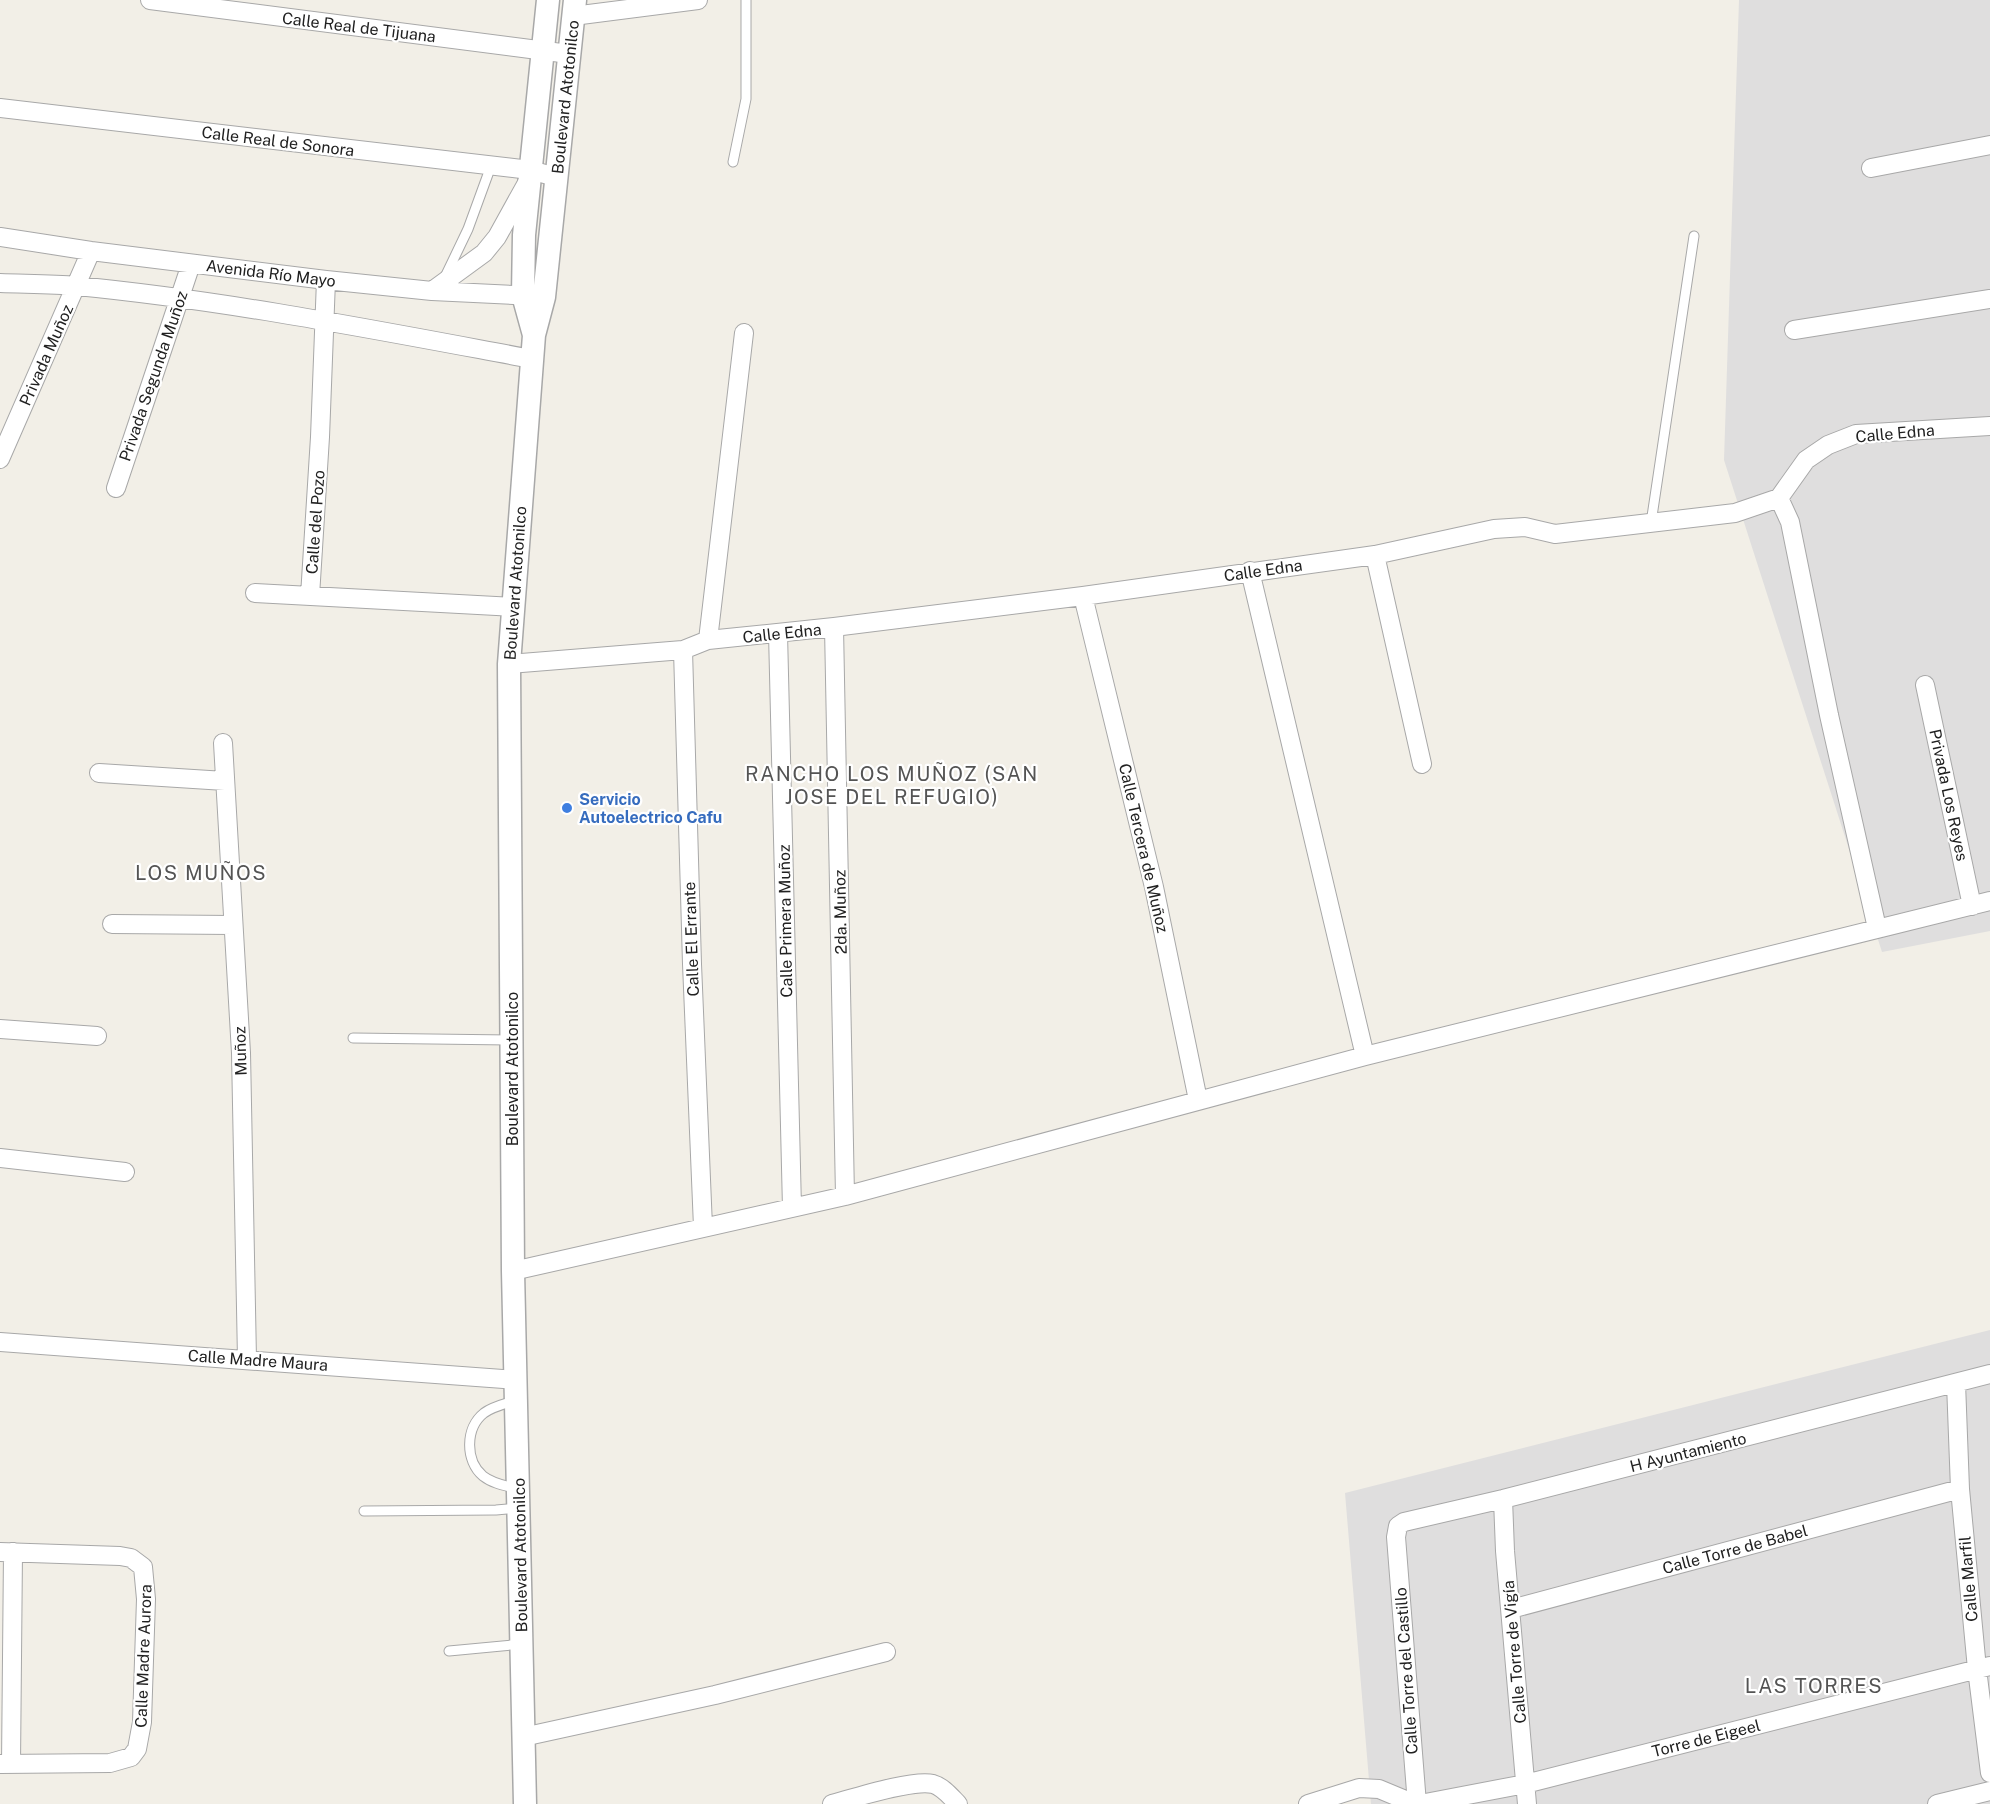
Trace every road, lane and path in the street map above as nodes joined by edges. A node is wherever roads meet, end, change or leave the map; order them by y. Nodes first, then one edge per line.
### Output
1 (150, 0) edge
2 (548, 0) edge
3 (698, 0) edge
4 (746, 0) edge
5 (574, 8) edge
6 (542, 50) junction
7 (569, 54) junction
8 (0, 108) edge
9 (1990, 145) edge
10 (732, 162) dead end
11 (490, 166) junction
12 (1871, 168) dead end
13 (530, 175) junction
14 (556, 177) junction
15 (1694, 236) dead end
16 (0, 237) edge
17 (91, 251) junction
18 (191, 264) junction
19 (326, 280) junction
20 (0, 283) edge
21 (76, 286) junction
22 (437, 288) junction
23 (534, 296) junction
24 (179, 299) junction
25 (1990, 299) edge
26 (324, 320) junction
27 (1794, 330) dead end
28 (744, 333) dead end
29 (532, 359) junction
30 (1990, 426) edge
31 (0, 459) edge
32 (116, 488) dead end
33 (1779, 498) junction
34 (1651, 523) junction
35 (1375, 555) junction
36 (1250, 571) junction
37 (255, 593) dead end
38 (310, 596) junction
39 (1083, 596) junction
40 (513, 607) junction
41 (834, 627) junction
42 (778, 633) junction
43 (708, 640) junction
44 (683, 650) junction
45 (509, 664) junction
46 (1925, 685) dead end
47 (223, 743) dead end
48 (1422, 764) dead end
49 (99, 773) dead end
50 (225, 781) junction
51 (1981, 903) edge
52 (112, 924) dead end
53 (233, 925) junction
54 (1877, 928) junction
55 (0, 1029) edge
56 (97, 1036) dead end
57 (353, 1038) dead end
58 (512, 1040) junction
59 (1365, 1056) junction
60 (1198, 1100) junction
61 (0, 1158) edge
62 (125, 1172) dead end
63 (845, 1196) junction
64 (792, 1209) junction
65 (703, 1227) junction
66 (513, 1271) junction
67 (0, 1342) edge
68 (247, 1359) junction
69 (1990, 1374) edge
70 (1956, 1383) junction
71 (516, 1390) junction
72 (1960, 1490) junction
73 (520, 1498) junction
74 (1503, 1499) junction
75 (364, 1511) dead end
76 (1396, 1538) joint
77 (6, 1552) edge
78 (1511, 1609) junction
79 (522, 1644) junction
80 (450, 1651) dead end
81 (886, 1652) dead end
82 (1983, 1667) edge
83 (523, 1737) junction
84 (5, 1764) edge
85 (1990, 1773) edge
86 (1525, 1784) junction
87 (1990, 1791) edge
88 (525, 1804) edge
89 (832, 1804) edge
90 (958, 1804) edge
91 (1308, 1804) edge
92 (1417, 1804) edge
93 (1527, 1804) edge
94 (1937, 1804) edge

1 - 6 street, Calle Real de Tijuana
2 - 6 street, Boulevard Atotonilco
3 - 5 street
4 - 10 lane
5 - 7 street, Boulevard Atotonilco
6 - 7 street, Calle Real de Tijuana
6 - 13 street, Boulevard Atotonilco
7 - 14 street, Boulevard Atotonilco
8 - 11 street, Calle Real de Sonora
9 - 12 street
11 - 13 street, Calle Real de Sonora
11 - 22 lane
13 - 14 street, Calle Real de Sonora
13 - 22 street
13 - 23 street, Boulevard Atotonilco
14 - 23 street, Boulevard Atotonilco
15 - 34 lane
16 - 17 street, Avenida Río Mayo
17 - 18 street, Avenida Río Mayo
17 - 21 street, Privada Muñoz
18 - 19 street, Avenida Río Mayo
18 - 24 street, Privada Segunda Muñoz
19 - 22 street, Avenida Río Mayo
19 - 26 street, Calle del Pozo
20 - 21 street
21 - 24 street
21 - 31 street, Privada Muñoz
22 - 23 street, Avenida Río Mayo
23 - 29 street, Boulevard Atotonilco
24 - 26 street
24 - 32 street, Privada Segunda Muñoz
25 - 27 street
26 - 29 street
26 - 38 street, Calle del Pozo
28 - 43 street
29 - 40 street, Boulevard Atotonilco
30 - 33 street, Calle Edna
33 - 34 street, Calle Edna
33 - 54 street
34 - 35 street, Calle Edna
35 - 36 street, Calle Edna
35 - 48 street
36 - 39 street, Calle Edna
36 - 59 street
37 - 38 street
38 - 40 street, Calle del Pozo
39 - 41 street, Calle Edna
39 - 60 street, Calle Tercera de Muñoz
40 - 45 street, Boulevard Atotonilco
41 - 42 street, Calle Edna
41 - 63 street, 2da. Muñoz
42 - 43 street, Calle Edna
42 - 64 street, Calle Primera Muñoz
43 - 44 street, Calle Edna
44 - 45 street, Calle Edna
44 - 65 street, Calle El Errante
45 - 58 street, Boulevard Atotonilco
46 - 51 street, Privada Los Reyes
47 - 50 street, Muñoz
49 - 50 street
50 - 53 street, Muñoz
51 - 54 street
52 - 53 street
53 - 68 street, Muñoz
54 - 59 street
55 - 56 street
57 - 58 lane
58 - 66 street, Boulevard Atotonilco
59 - 60 street
60 - 63 street
61 - 62 street
63 - 64 street
64 - 65 street
65 - 66 street
66 - 71 street, Boulevard Atotonilco
67 - 68 street, Calle Madre Maura
68 - 71 street, Calle Madre Maura
69 - 70 street, H Ayuntamiento
70 - 72 street, Calle Marfil
70 - 74 street, H Ayuntamiento
71 - 73 street, Boulevard Atotonilco
71 - 73 lane
72 - 78 street, Calle Torre de Babel
72 - 82 street, Calle Marfil
73 - 75 lane
73 - 79 street, Boulevard Atotonilco
74 - 76 street, H Ayuntamiento
74 - 78 street, Calle Torre de Vigía
76 - 92 street, Calle Torre del Castillo
77 - 84 street
77 - 84 street, Calle Madre Aurora
78 - 86 street, Calle Torre de Vigía
79 - 80 lane
79 - 83 street, Boulevard Atotonilco
81 - 83 street
82 - 85 street, Calle Marfil
82 - 86 street, Torre de Eigeel
83 - 88 street, Boulevard Atotonilco
86 - 92 street, Torre de Eigeel
86 - 93 street, Calle Torre de Vigía
87 - 94 street
89 - 90 street
91 - 92 street

